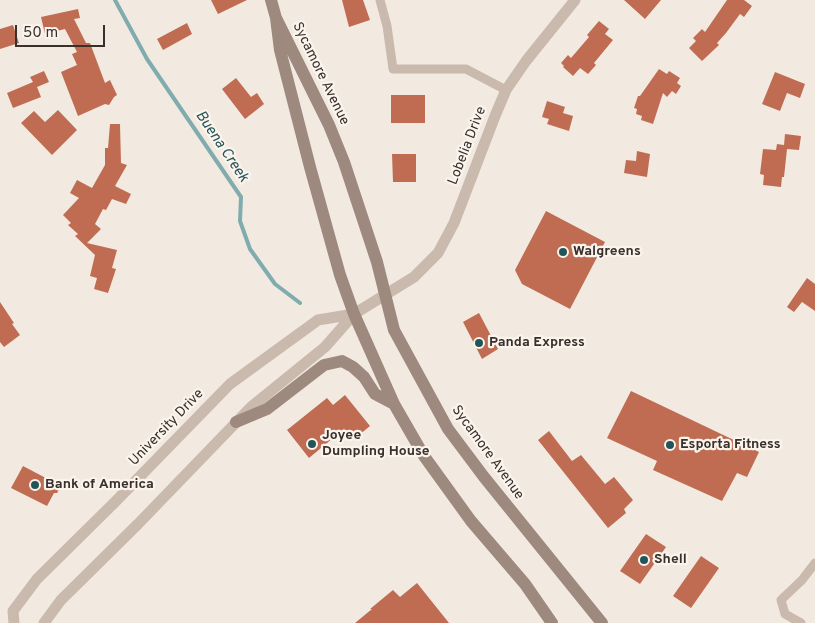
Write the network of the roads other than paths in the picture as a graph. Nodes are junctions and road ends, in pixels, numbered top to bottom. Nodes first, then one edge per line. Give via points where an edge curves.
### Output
1 (271, 0) edge
2 (380, 0) edge
3 (575, 0) edge
4 (276, 18) junction
5 (506, 90) junction
6 (386, 296) junction
7 (354, 314) junction
8 (394, 404) junction
9 (236, 422) junction
10 (815, 563) edge
11 (14, 623) edge
12 (44, 623) edge
13 (552, 623) edge
14 (602, 623) edge
15 (801, 623) edge

1 - 4 main road
2 - 5 street via 393,70 466,69
3 - 5 street, Lobelia Drive
4 - 6 main road, Sycamore Avenue via 329,126
4 - 7 main road, Sycamore Avenue via 280,50 310,167
5 - 6 street, Lobelia Drive via 454,223 438,253 414,278
6 - 7 street, University Drive
6 - 14 main road, Sycamore Avenue via 394,330 448,429
7 - 8 main road, Sycamore Avenue
7 - 9 street, University Drive via 325,347
7 - 11 street, University Drive via 318,320 230,384 37,579 13,611
8 - 9 main road via 376,394 364,377 342,361 324,365 267,410
8 - 13 main road, Sycamore Avenue via 429,464 471,521 525,584
9 - 12 street, University Drive via 61,600
10 - 15 street via 781,600 785,614

